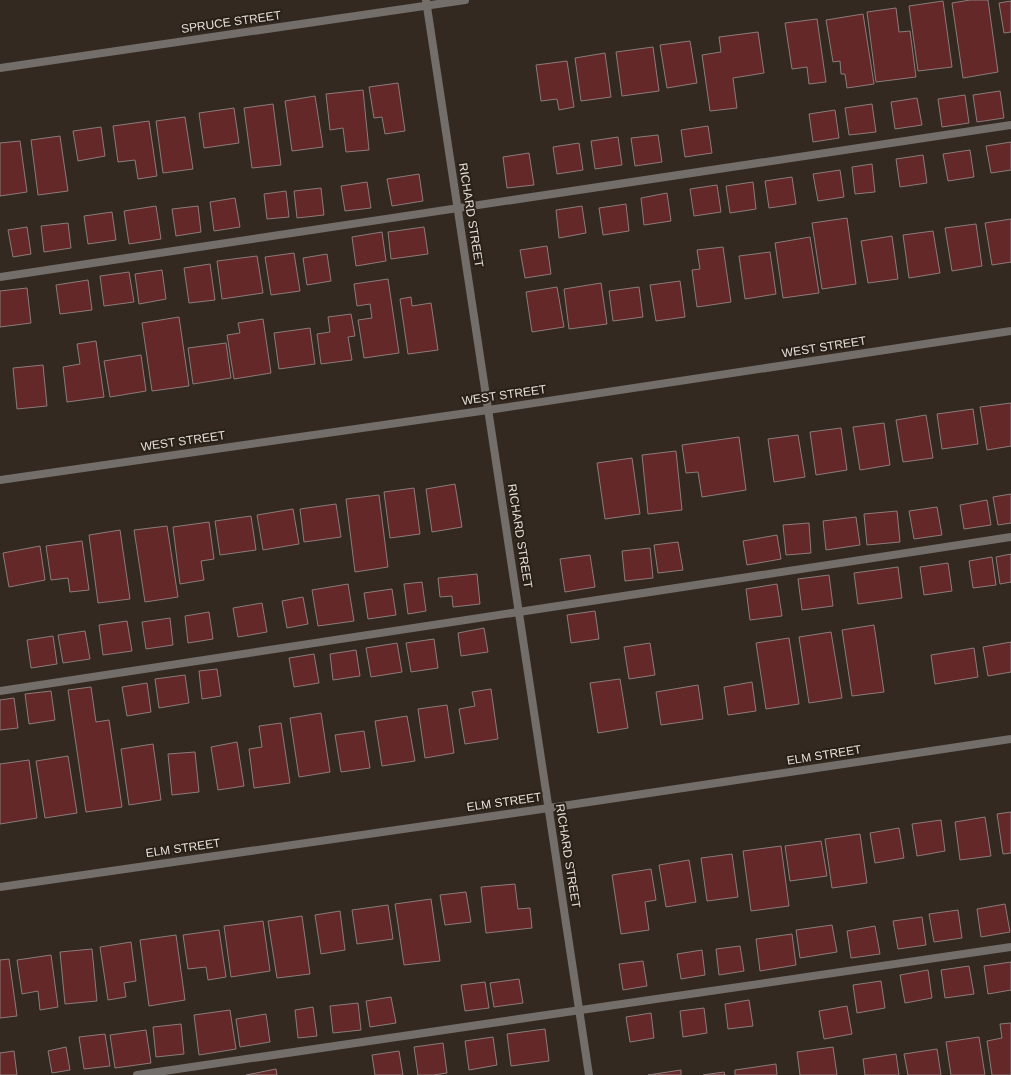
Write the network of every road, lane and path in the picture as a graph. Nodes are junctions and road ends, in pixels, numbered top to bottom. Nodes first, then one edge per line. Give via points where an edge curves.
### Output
1 (465, 0) edge
2 (427, 3) edge
3 (0, 68) edge
4 (1011, 125) edge
5 (458, 208) junction
6 (0, 278) edge
7 (1011, 331) edge
8 (488, 410) junction
9 (0, 480) edge
10 (1011, 537) edge
11 (519, 612) junction
12 (0, 691) edge
13 (1011, 739) edge
14 (549, 808) junction
15 (0, 887) edge
16 (1011, 947) edge
17 (580, 1010) junction
18 (137, 1075) edge
19 (589, 1075) edge

1 - 2 street, SPRUCE STREET
2 - 3 street, SPRUCE STREET
2 - 5 street, RICHARD STREET
4 - 5 street
5 - 6 street
5 - 8 street, RICHARD STREET
7 - 8 street, WEST STREET
8 - 9 street, WEST STREET
8 - 11 street, RICHARD STREET
10 - 11 street
11 - 12 street
11 - 14 street, RICHARD STREET
13 - 14 street, ELM STREET
14 - 15 street, ELM STREET
14 - 17 street, RICHARD STREET
16 - 17 street
17 - 18 street
17 - 19 street, RICHARD STREET

